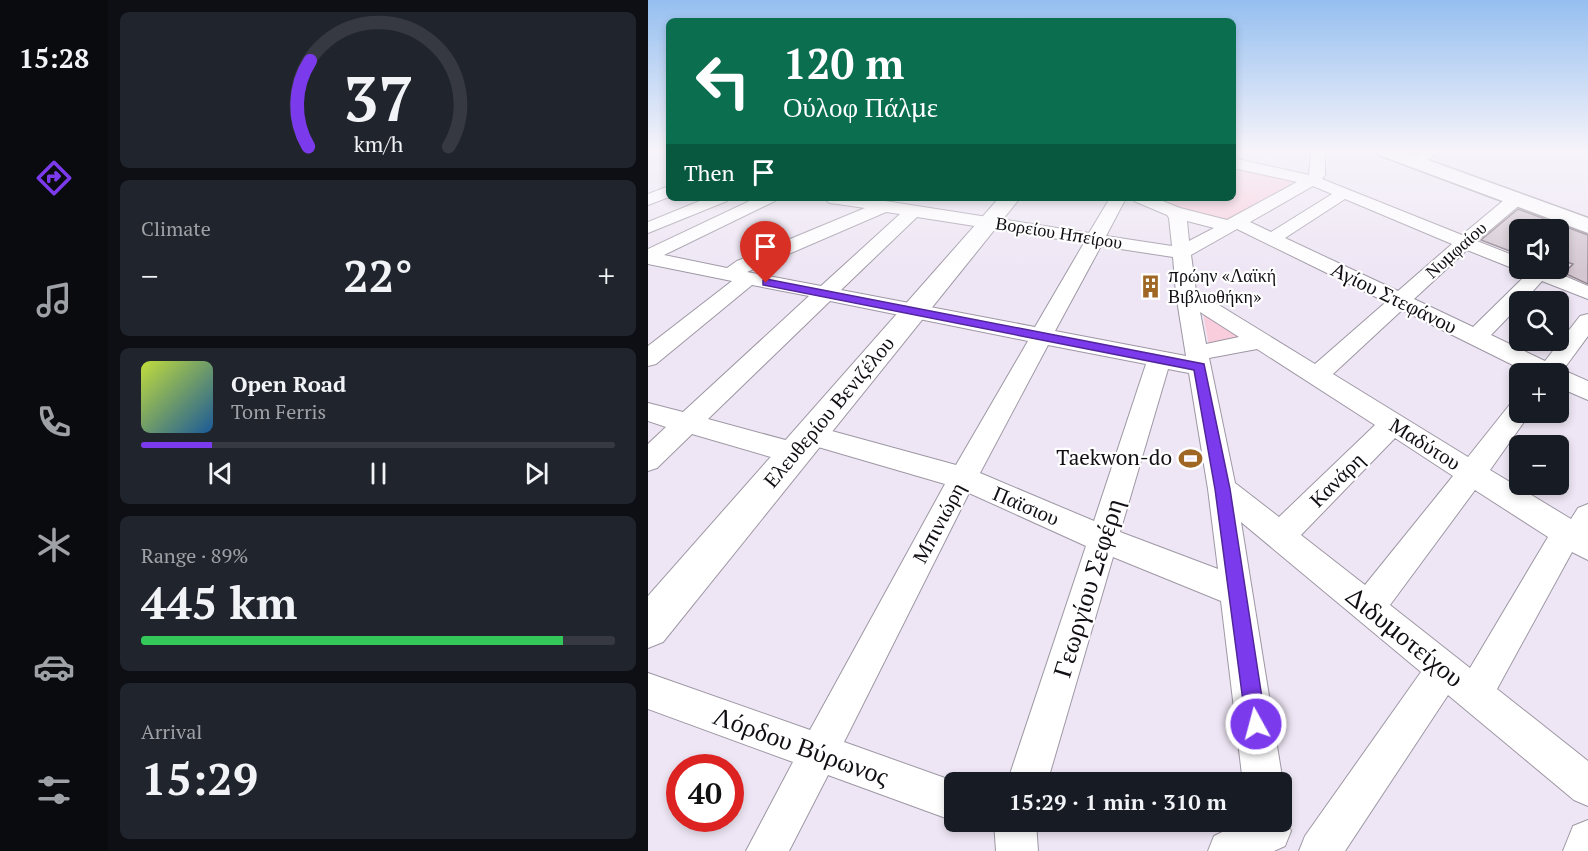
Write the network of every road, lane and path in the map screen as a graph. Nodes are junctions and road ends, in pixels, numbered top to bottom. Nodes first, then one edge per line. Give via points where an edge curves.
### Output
1 (1293, 191) edge
2 (1338, 191) edge
3 (1494, 191) edge
4 (1517, 191) edge
5 (666, 192) edge
6 (1344, 193) junction
7 (1516, 199) junction
8 (648, 200) edge
9 (714, 201) edge
10 (763, 201) edge
11 (851, 201) edge
12 (1007, 201) edge
13 (1116, 201) edge
14 (1147, 201) edge
15 (910, 204) edge
16 (885, 206) junction
17 (1174, 212) junction
18 (1588, 218) edge
19 (989, 222) junction
20 (1232, 224) junction
21 (1588, 226) edge
22 (648, 228) edge
23 (1094, 239) junction
24 (1272, 239) junction
25 (1462, 242) junction
26 (1181, 253) junction
27 (648, 257) edge
28 (1509, 261) edge
29 (672, 263) junction
30 (738, 277) junction
31 (1521, 279) edge
32 (1554, 279) edge
33 (648, 280) edge
34 (1588, 293) edge
35 (824, 294) junction
36 (1186, 294) junction
37 (1401, 301) junction
38 (915, 311) junction
39 (1588, 321) edge
40 (1040, 336) junction
41 (1476, 337) junction
42 (1261, 341) junction
43 (648, 358) edge
44 (1159, 359) junction
45 (1198, 360) junction
46 (1529, 363) edge
47 (1559, 363) edge
48 (1317, 375) junction
49 (1569, 382) edge
50 (1588, 391) edge
51 (648, 412) edge
52 (687, 423) junction
53 (1510, 423) edge
54 (1393, 424) junction
55 (802, 444) junction
56 (648, 460) edge
57 (1472, 473) junction
58 (963, 478) junction
59 (1222, 489) junction
60 (1580, 534) edge
61 (1280, 536) junction
62 (1103, 539) junction
63 (1238, 592) junction
64 (1368, 608) junction
65 (648, 627) edge
66 (1445, 669) junction
67 (648, 692) edge
68 (1474, 694) junction
69 (820, 752) junction
70 (1030, 772) edge
71 (1262, 772) edge
72 (1588, 786) edge
73 (944, 797) edge
74 (1270, 835) edge
75 (1588, 841) edge
76 (767, 851) edge
77 (1229, 851) edge
78 (1320, 851) edge
79 (1584, 851) edge

1 - 20 street
2 - 6 street
3 - 7 highway
4 - 18 highway
5 - 8 street
6 - 24 street
6 - 25 street
7 - 21 highway
7 - 25 street, Νυμφαίου
9 - 22 street
10 - 27 street
11 - 16 street
12 - 19 main road, Ελευθερίου Βενιζέλου
13 - 23 street, Μπινιώρη
14 - 17 street, Αγίου Στεφάνου
15 - 16 street
15 - 19 street, Βορείου Ηπείρου
15 - 35 street
16 - 30 street via 744,265
17 - 20 street, Αγίου Στεφάνου
17 - 26 street
19 - 23 street, Βορείου Ηπείρου
19 - 38 main road, Ελευθερίου Βενιζέλου
20 - 24 street, Αγίου Στεφάνου
20 - 26 street
23 - 26 street, Βορείου Ηπείρου
23 - 40 street, Μπινιώρη
24 - 37 street, Αγίου Στεφάνου
25 - 28 street
25 - 37 street, Νυμφαίου
26 - 36 street
27 - 29 street
29 - 30 street
29 - 33 street
30 - 35 street
30 - 43 street
31 - 41 street
32 - 34 street
35 - 38 street
35 - 52 street
36 - 42 street, Μαδύτου
36 - 45 street
37 - 41 street, Αγίου Στεφάνου
37 - 48 street, Νυμφαίου
38 - 40 street
38 - 55 main road, Ελευθερίου Βενιζέλου
39 - 47 street
40 - 44 street
40 - 58 street, Μπινιώρη
41 - 46 street, Αγίου Στεφάνου
42 - 45 street
42 - 48 street, Μαδύτου
44 - 45 street
44 - 62 street, Γεωργίου Σεφέρη
45 - 59 street
48 - 54 street, Μαδύτου
49 - 50 street, Αγίου Στεφάνου
51 - 52 street, Παϊσιου
52 - 55 street, Παϊσιου
52 - 56 street
53 - 57 street
54 - 57 street, Μαδύτου
54 - 61 street, Κανάρη
55 - 58 street, Παϊσιου
55 - 65 main road, Ελευθερίου Βενιζέλου
57 - 60 street, Μαδύτου
57 - 64 street
58 - 62 street, Παϊσιου
58 - 69 street, Μπινιώρη
59 - 61 street, Διδυμοτείχου
59 - 63 street
60 - 68 street
61 - 64 street, Διδυμοτείχου
62 - 63 street, Παϊσιου
62 - 70 street, Γεωργίου Σεφέρη
63 - 71 street
64 - 66 street, Διδυμοτείχου
66 - 68 street, Διδυμοτείχου
66 - 78 street
67 - 69 street, Λόρδου Βύρωνος
68 - 72 street, Διδυμοτείχου
69 - 73 street, Λόρδου Βύρωνος
69 - 76 street, Μπινιώρη
74 - 77 street
75 - 79 street

